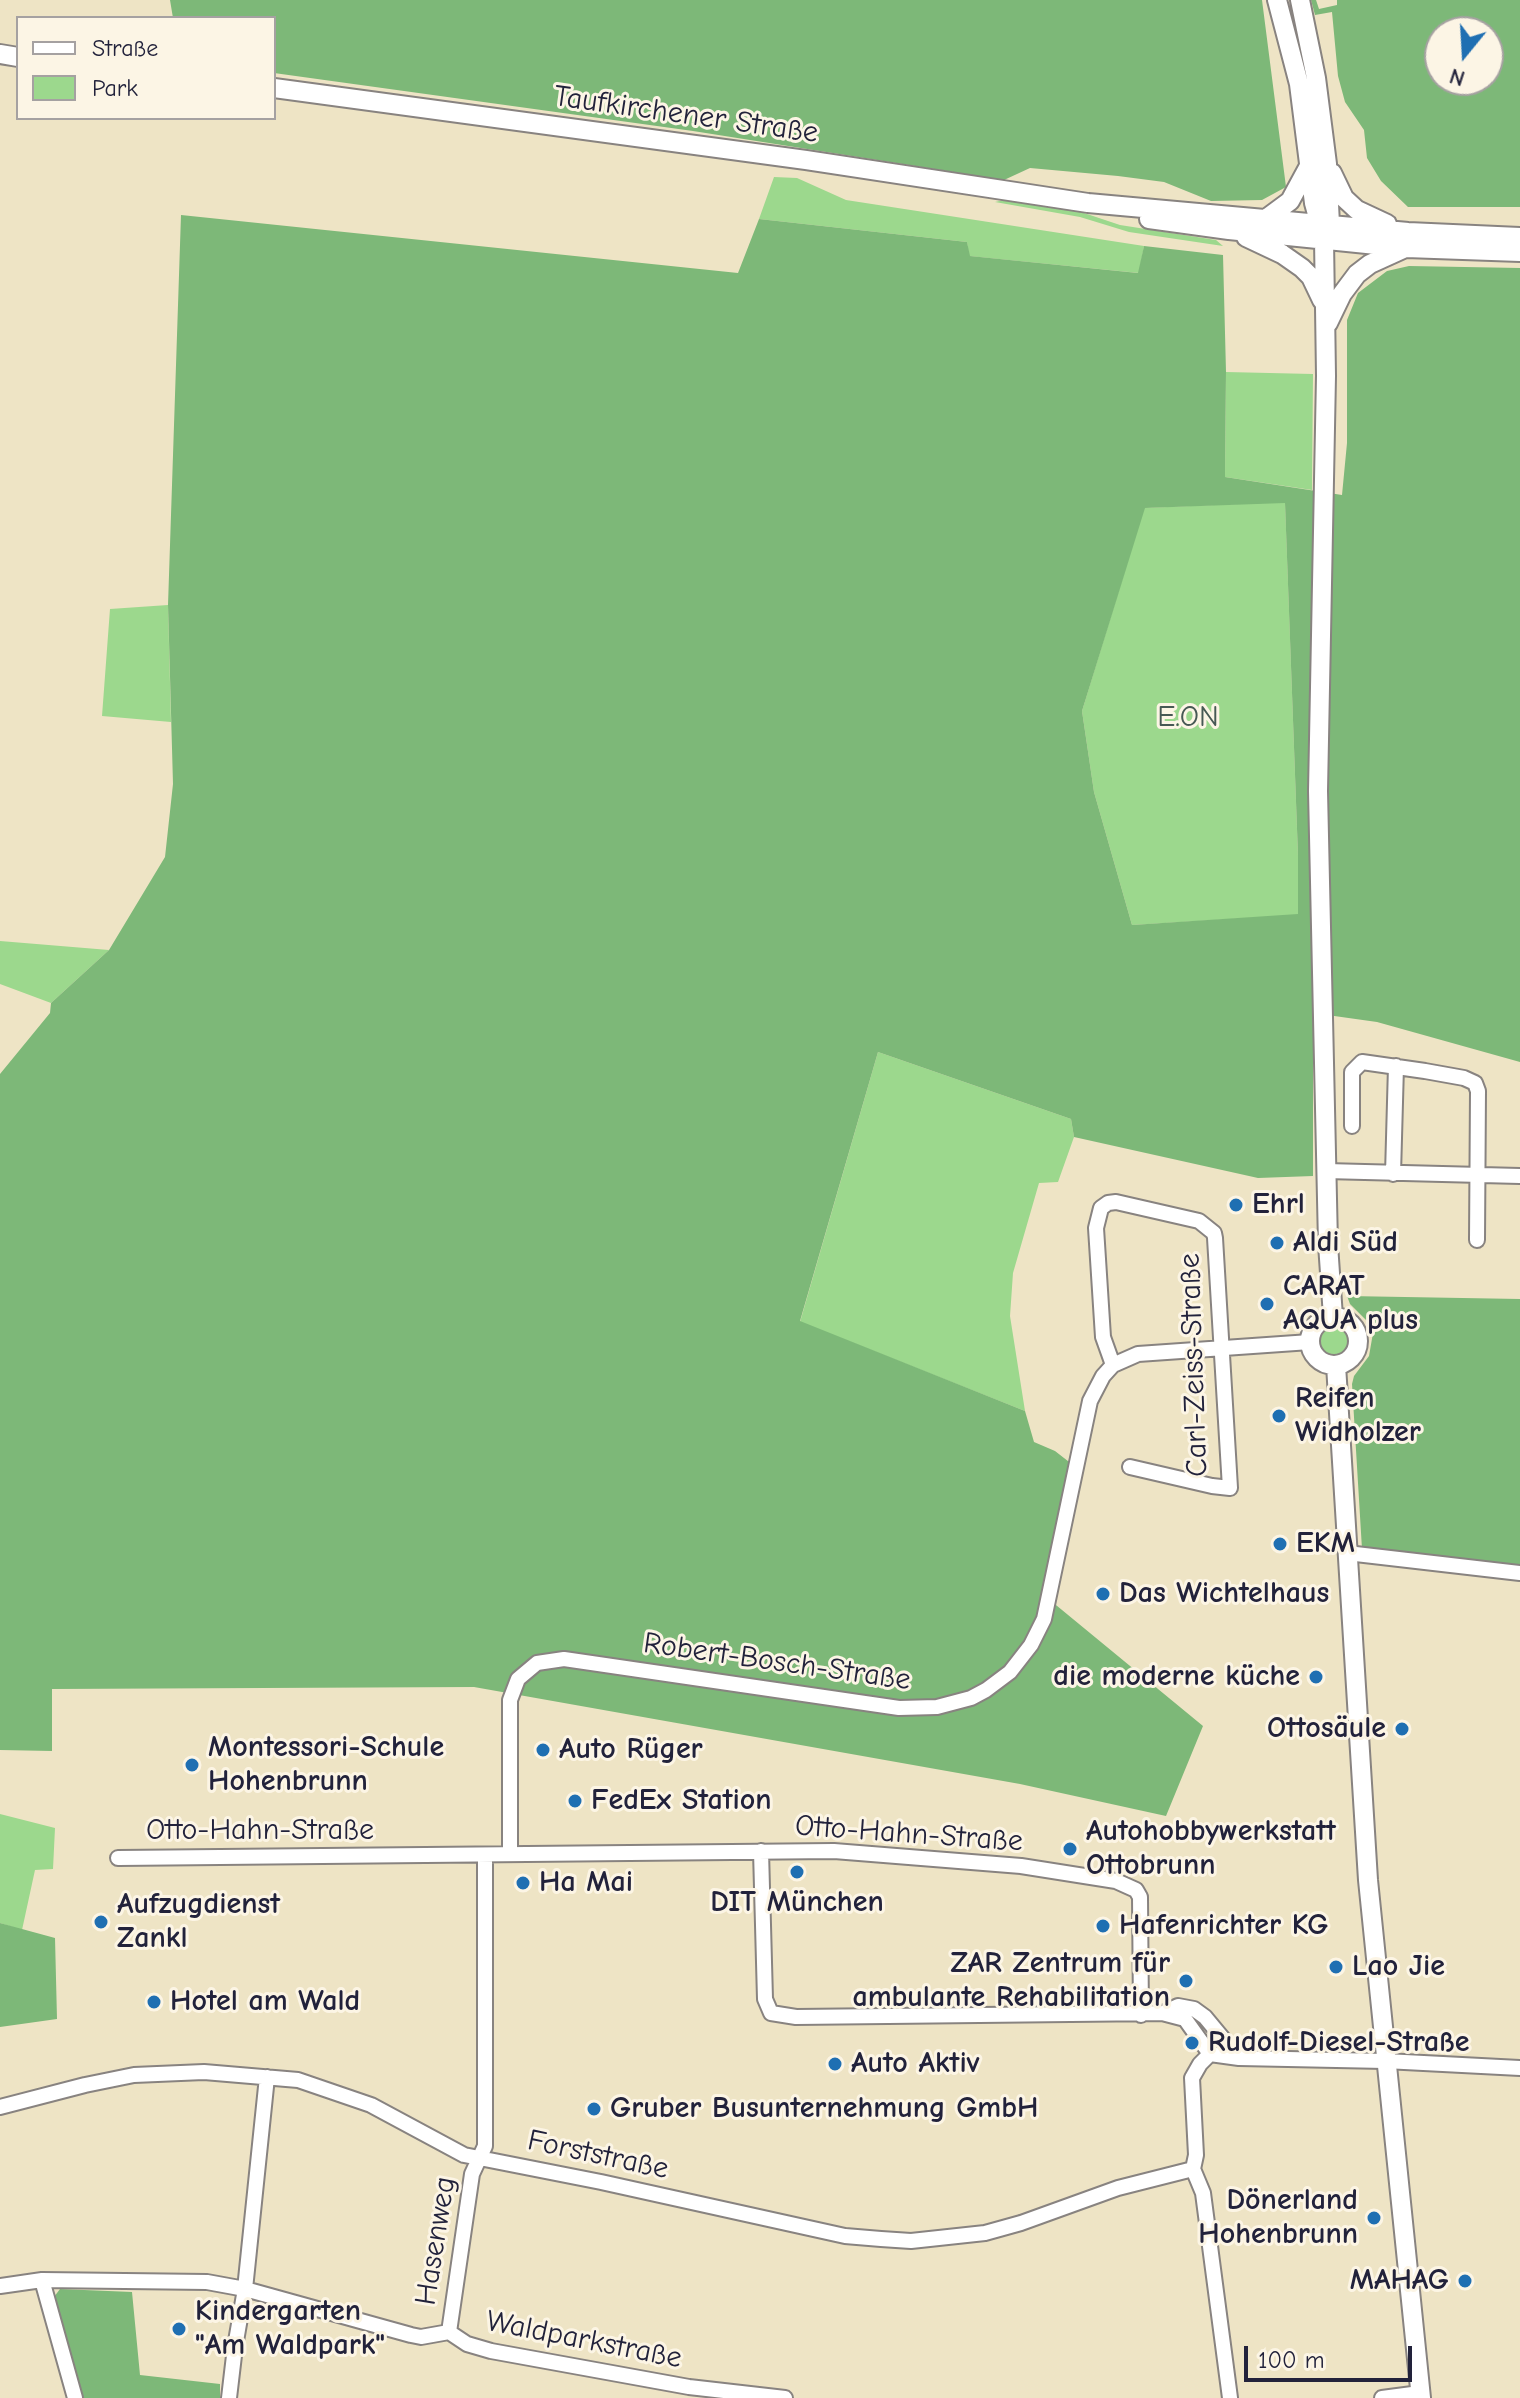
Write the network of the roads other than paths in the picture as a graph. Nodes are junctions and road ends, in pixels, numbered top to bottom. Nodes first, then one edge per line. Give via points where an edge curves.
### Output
1 (1277, 0) edge
2 (1300, 0) edge
3 (276, 88) edge
4 (1319, 164) junction
5 (1088, 203) junction
6 (1267, 218) junction
7 (1324, 229) junction
8 (1229, 230) junction
9 (1520, 237) edge
10 (1407, 240) junction
11 (1520, 252) edge
12 (1325, 308) junction
13 (1325, 328) junction
14 (1396, 1066) junction
15 (1352, 1126) dead end
16 (1326, 1171) junction
17 (1393, 1174) junction
18 (1477, 1176) junction
19 (1520, 1176) edge
20 (1477, 1240) dead end
21 (1333, 1317) junction
22 (1310, 1342) junction
23 (1222, 1347) junction
24 (1113, 1365) junction
25 (1336, 1365) junction
26 (1130, 1467) dead end
27 (1347, 1553) junction
28 (1520, 1573) edge
29 (761, 1851) junction
30 (510, 1853) junction
31 (485, 1856) junction
32 (118, 1858) dead end
33 (1162, 2013) junction
34 (1141, 2015) junction
35 (1210, 2054) junction
36 (1239, 2058) junction
37 (1385, 2061) junction
38 (1520, 2068) edge
39 (267, 2077) junction
40 (0, 2107) edge
41 (477, 2159) junction
42 (1193, 2169) junction
43 (42, 2280) junction
44 (0, 2286) edge
45 (245, 2289) junction
46 (449, 2332) junction
47 (690, 2392) edge
48 (1420, 2396) edge
49 (75, 2398) edge
50 (229, 2398) edge
51 (785, 2398) edge
52 (1230, 2398) edge
53 (1382, 2398) edge

1 - 4 main road
2 - 4 main road via 1316,78
3 - 5 main road, Taufkirchener Straße
4 - 6 main road via 1290,201
4 - 7 main road
4 - 10 main road via 1357,210
5 - 6 main road, Taufkirchener Straße
5 - 8 main road, Taufkirchener Straße via 1129,216
6 - 7 main road, Taufkirchener Straße
7 - 8 main road, Taufkirchener Straße
7 - 10 main road
7 - 12 main road
8 - 12 main road via 1302,268
9 - 10 main road
10 - 11 main road
10 - 13 main road via 1357,274
12 - 13 main road
13 - 16 main road via 1318,791
14 - 15 street via 1362,1062 1355,1067
14 - 17 street
14 - 18 street via 1475,1083
16 - 17 street
16 - 21 main road
17 - 18 street
18 - 19 street
18 - 20 street
21 - 22 main road via 1314,1328
21 - 25 main road via 1350,1323 1358,1340 1352,1357
22 - 23 street
22 - 25 main road via 1318,1359
23 - 24 street via 1138,1354
23 - 24 street, Carl-Zeiss-Straße via 1214,1233 1186,1216 1108,1203 1101,1208 1096,1228 1103,1337
23 - 26 street, Carl-Zeiss-Straße via 1230,1488
24 - 30 street, Robert-Bosch-Straße via 1090,1401 1044,1619 1031,1645 998,1682 954,1704 899,1708 564,1659 537,1663 518,1679 510,1700
25 - 27 main road
27 - 28 street
27 - 37 main road
29 - 30 street, Otto-Hahn-Straße
29 - 34 street, Otto-Hahn-Straße via 952,1859 1129,1885 1140,1897
29 - 34 street via 765,1999 771,2013
30 - 31 street, Otto-Hahn-Straße
31 - 32 street, Otto-Hahn-Straße
31 - 41 street via 485,2146
33 - 34 street
33 - 35 street via 1185,2019
33 - 36 street via 1178,2006 1194,2009
35 - 36 street
35 - 42 street via 1192,2078
36 - 37 street
37 - 38 street
37 - 48 main road
39 - 40 street, Forststraße via 204,2072 134,2075
39 - 41 street, Forststraße via 298,2080 349,2096
39 - 45 street
41 - 42 street, Forststraße via 845,2236 911,2241 985,2233
41 - 46 street, Hasenweg
42 - 52 street via 1203,2193
43 - 44 street, Waldparkstraße
43 - 45 street, Waldparkstraße via 207,2282
43 - 49 street
45 - 46 street, Waldparkstraße via 411,2335
45 - 50 street
46 - 47 street, Waldparkstraße via 484,2350
47 - 51 street, Waldparkstraße
48 - 53 street

